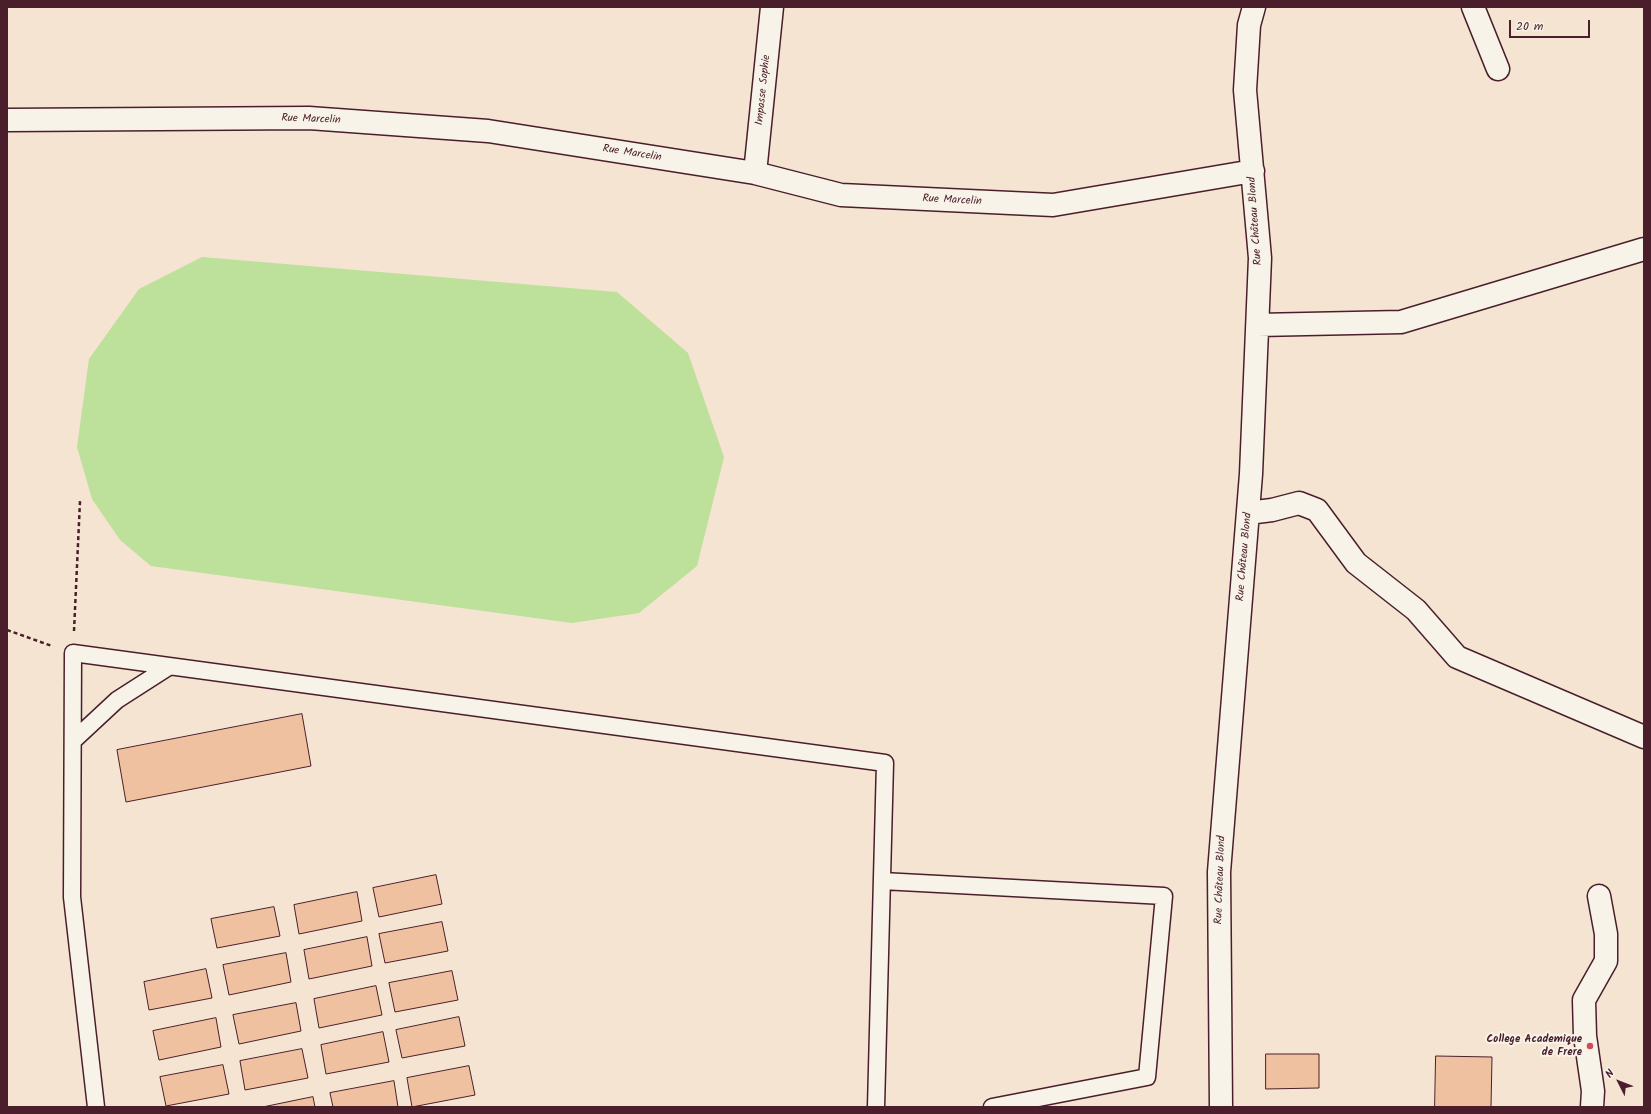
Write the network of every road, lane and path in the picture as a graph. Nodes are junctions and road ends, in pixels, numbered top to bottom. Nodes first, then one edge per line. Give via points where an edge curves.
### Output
1 (772, 7) edge
2 (1254, 7) edge
3 (1472, 7) edge
4 (1498, 69) dead end
5 (7, 120) edge
6 (1252, 171) junction
7 (755, 174) junction
8 (1644, 249) edge
9 (1258, 325) junction
10 (80, 501) dead end
11 (1248, 512) junction
12 (7, 630) edge
13 (73, 653) junction
14 (170, 666) junction
15 (1644, 737) edge
16 (74, 740) junction
17 (882, 881) junction
18 (1599, 896) dead end
19 (96, 1107) edge
20 (876, 1107) edge
21 (992, 1107) edge
22 (1221, 1107) edge
23 (1592, 1107) edge

1 - 7 street, Impasse Sophie
2 - 6 street, Rue Château Blond via 1249,25 1245,90
3 - 4 street
5 - 7 street, Rue Marcelin via 309,118 488,130
6 - 7 street, Rue Marcelin via 1053,205 841,195
6 - 9 street, Rue Château Blond via 1260,258
8 - 9 street via 1401,322
9 - 11 street, Rue Château Blond
10 - 13 path
11 - 15 street via 1272,510 1299,503 1317,510 1356,564 1416,610 1457,657
11 - 22 street, Rue Château Blond via 1219,872
12 - 13 path
13 - 14 lane
13 - 16 lane
14 - 16 lane via 117,700
14 - 17 lane via 885,763
16 - 19 lane via 72,897
17 - 20 lane
17 - 21 lane via 1164,896 1147,1077
18 - 23 street via 1606,934 1606,961 1584,1000 1585,1036 1593,1091

